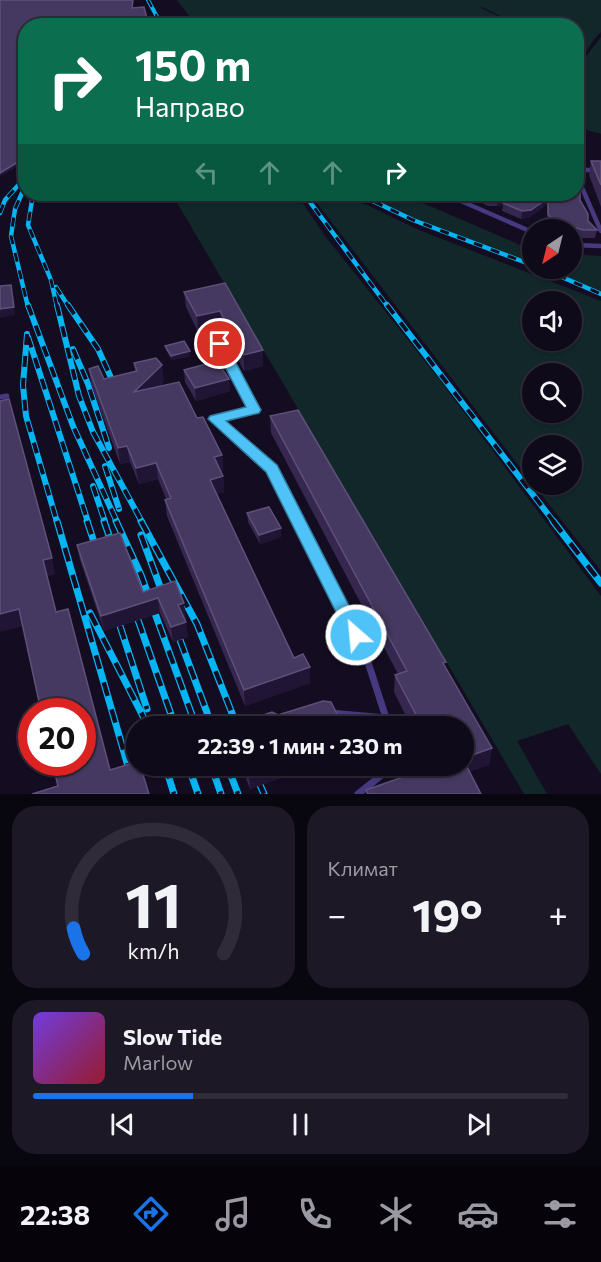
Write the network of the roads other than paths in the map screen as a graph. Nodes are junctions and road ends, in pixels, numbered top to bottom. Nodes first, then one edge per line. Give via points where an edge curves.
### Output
1 (601, 170) edge
2 (584, 171) edge
3 (584, 191) edge
4 (461, 201) edge
5 (522, 228) edge
6 (601, 231) edge
7 (582, 245) edge
8 (601, 246) edge
9 (220, 344) dead end
10 (7, 396) dead end
11 (0, 398) edge
12 (320, 712) edge
13 (364, 716) edge
14 (385, 716) edge
15 (380, 776) edge
16 (358, 794) edge

1 - 2 lane
3 - 6 lane
4 - 5 lane
7 - 8 lane
9 - 14 lane via 254,410 215,419 272,469 366,656
10 - 11 lane
12 - 13 lane
15 - 16 lane

